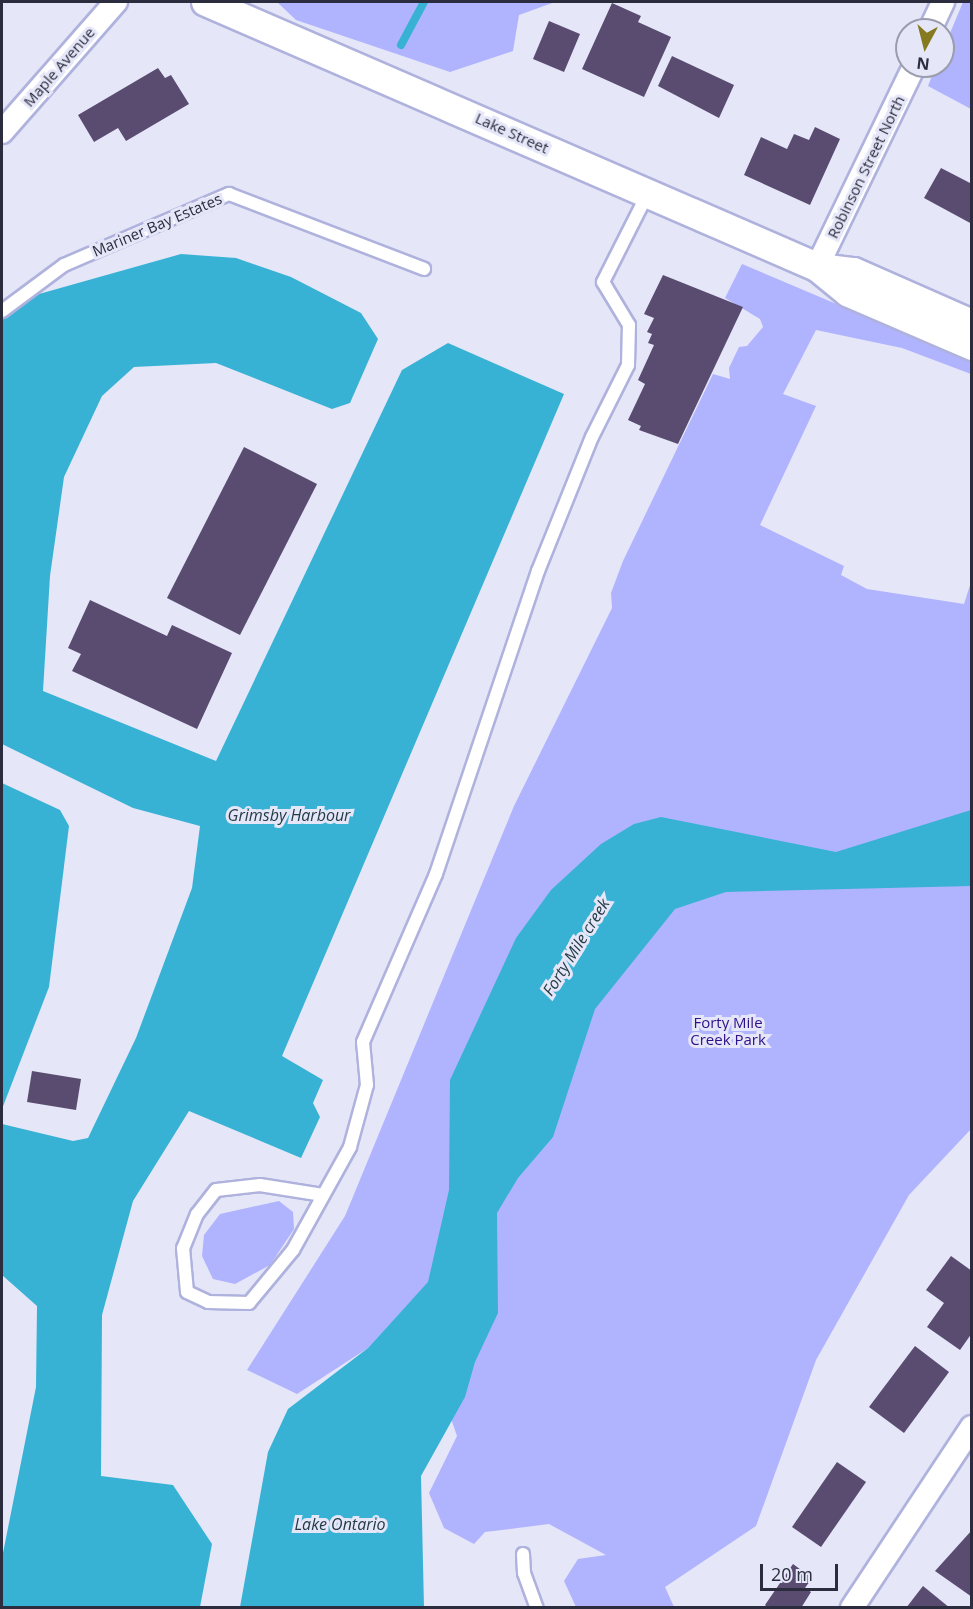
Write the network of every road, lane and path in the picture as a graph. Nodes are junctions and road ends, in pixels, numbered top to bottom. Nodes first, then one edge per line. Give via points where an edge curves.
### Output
1 (116, 2) edge
2 (206, 2) edge
3 (943, 2) edge
4 (936, 18) edge
5 (908, 78) edge
6 (2, 132) edge
7 (648, 193) junction
8 (817, 267) junction
9 (424, 269) dead end
10 (2, 311) edge
11 (972, 324) edge
12 (972, 346) edge
13 (323, 1195) junction
14 (972, 1427) edge
15 (523, 1554) dead end
16 (537, 1608) edge
17 (852, 1608) edge

1 - 6 street, Maple Avenue
2 - 7 street, Lake Street
3 - 4 street
5 - 8 street, Robinson Street North
7 - 8 street, Lake Street
7 - 13 lane via 603,282 629,325 628,365 592,437 538,571 436,874 363,1042 367,1085 350,1147
8 - 11 street, Lake Street via 854,272
8 - 12 street, Lake Street via 849,293
9 - 10 lane, Mariner Bay Estates via 229,194 64,265
13 - 13 lane via 292,1250 249,1303 208,1302 188,1293 183,1248 197,1214 216,1190 260,1185
14 - 17 street
15 - 16 lane via 524,1574

